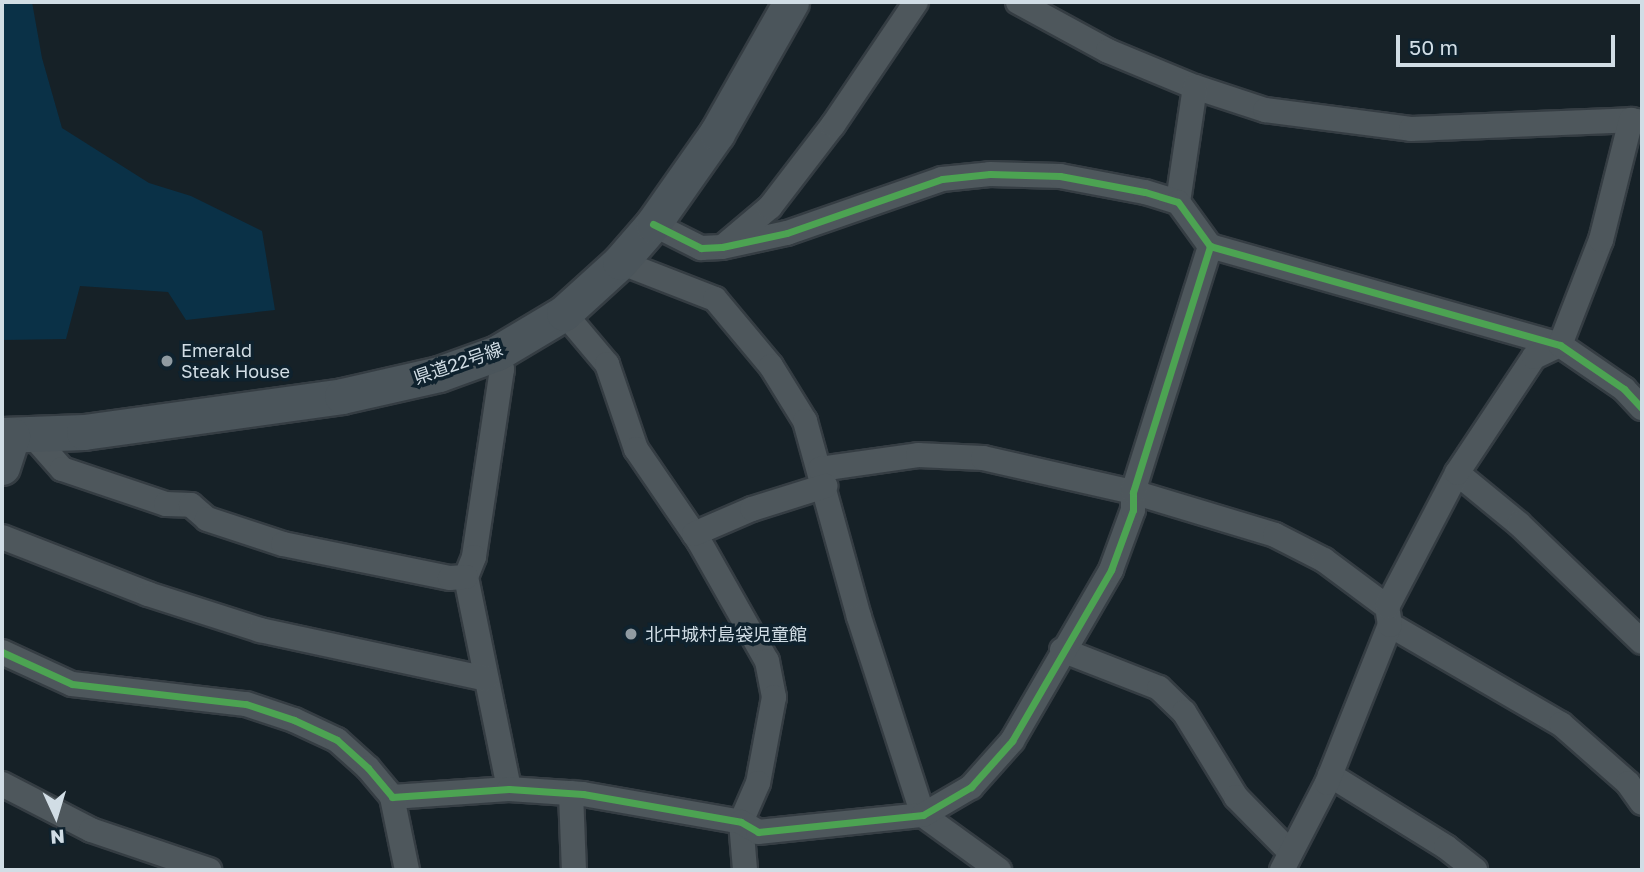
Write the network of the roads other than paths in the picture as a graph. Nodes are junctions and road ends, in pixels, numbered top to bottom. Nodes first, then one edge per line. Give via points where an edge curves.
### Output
1 (791, 2) edge
2 (916, 2) edge
3 (1018, 2) edge
4 (1195, 87) junction
5 (1637, 121) edge
6 (1178, 202) junction
7 (653, 224) junction
8 (1210, 246) junction
9 (722, 247) junction
10 (620, 262) junction
11 (564, 313) junction
12 (1560, 345) junction
13 (497, 353) junction
14 (1642, 408) edge
15 (12, 443) edge
16 (1457, 473) junction
17 (822, 477) junction
18 (1133, 492) junction
19 (694, 534) junction
20 (2, 537) edge
21 (466, 577) junction
22 (1389, 616) junction
23 (1642, 642) edge
24 (1062, 650) junction
25 (2, 652) edge
26 (486, 679) junction
27 (1330, 775) junction
28 (2, 784) edge
29 (509, 789) junction
30 (571, 793) junction
31 (392, 797) junction
32 (1642, 803) edge
33 (923, 815) junction
34 (741, 822) junction
35 (1284, 866) edge
36 (209, 870) edge
37 (407, 870) edge
38 (574, 870) edge
39 (745, 870) edge
40 (999, 870) edge
41 (1475, 870) edge

1 - 7 main road, 県道22号線 via 718,133
2 - 9 street via 778,197
3 - 4 street via 1088,41
4 - 5 street via 1265,110 1410,129
4 - 6 street
5 - 12 street via 1601,240
6 - 8 street
6 - 9 street via 1060,176 990,174 942,179 787,233
7 - 9 street via 701,248
7 - 10 main road, 県道22号線
8 - 12 street
8 - 18 street
10 - 11 main road, 県道22号線
10 - 17 street via 715,299 778,377 805,421
11 - 13 main road, 県道22号線
11 - 19 street via 607,363 636,449
12 - 14 street via 1624,389
12 - 16 street via 1534,357
13 - 15 main road, 県道22号線 via 439,374 341,396
13 - 21 street via 502,369 474,557
15 - 21 street via 62,469 166,504 191,505 207,519 284,544 450,578
16 - 22 street
16 - 23 street via 1519,524
17 - 18 street via 918,455 983,458
17 - 19 street
17 - 33 street via 859,617
18 - 22 street via 1275,535 1324,560
18 - 24 street via 1133,510 1111,570
19 - 34 street via 767,661 774,697 758,783
20 - 26 street via 148,594 260,630
21 - 26 street
22 - 27 street
22 - 32 street via 1560,724 1628,783
24 - 33 street via 1012,741 971,787
24 - 35 street via 1159,688 1184,712
25 - 31 street via 72,684 246,704 294,720 337,740
26 - 29 street
27 - 35 street
27 - 41 street
28 - 36 street via 91,830
29 - 30 street
29 - 31 street
30 - 34 street
30 - 38 street
31 - 37 street
33 - 34 street via 758,832
33 - 40 street
34 - 39 street

